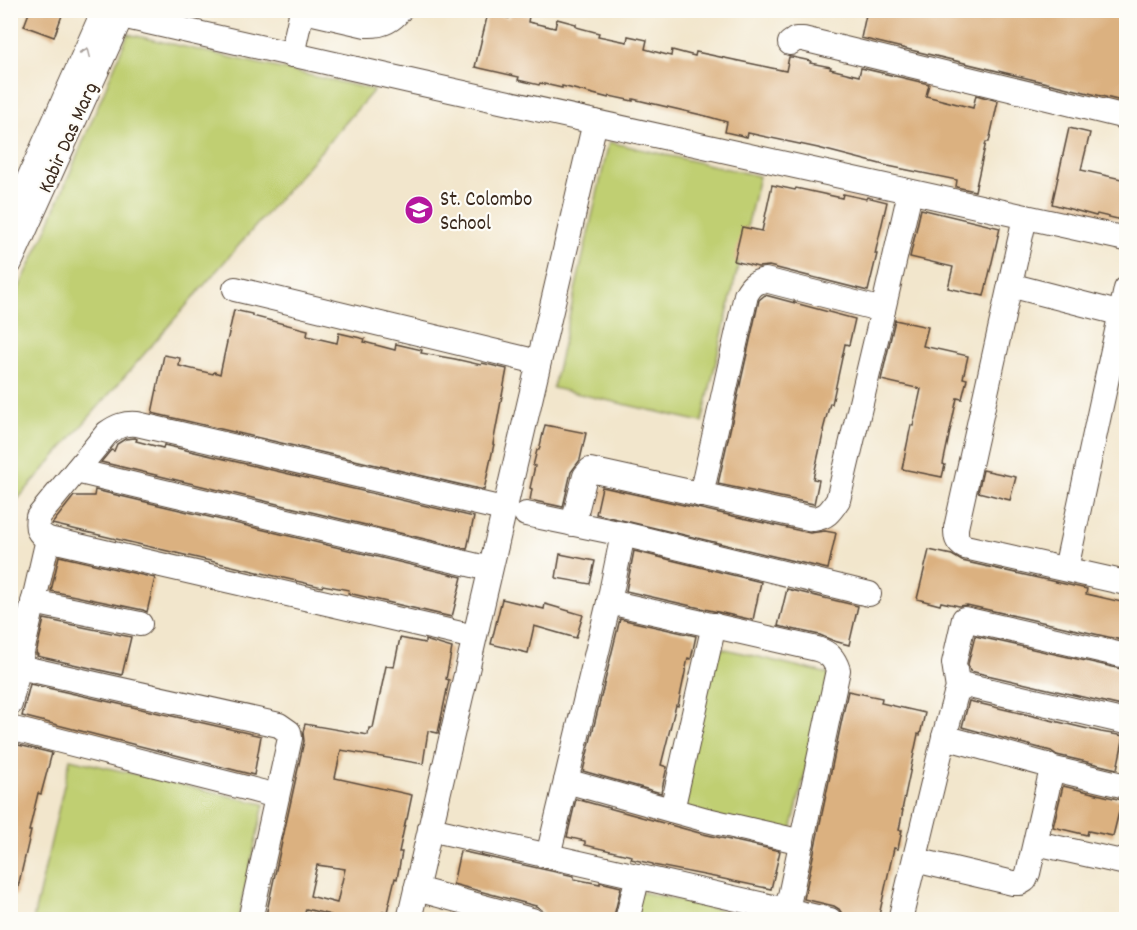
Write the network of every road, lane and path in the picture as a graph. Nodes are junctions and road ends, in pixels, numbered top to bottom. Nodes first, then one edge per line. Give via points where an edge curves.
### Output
1 (400, 10) edge
2 (302, 11) edge
3 (113, 12) edge
4 (790, 43) dead end
5 (292, 55) junction
6 (1126, 117) edge
7 (595, 122) junction
8 (910, 192) junction
9 (1025, 217) junction
10 (10, 220) edge
11 (1126, 239) edge
12 (10, 263) edge
13 (1010, 285) junction
14 (234, 289) dead end
15 (1126, 289) edge
16 (883, 310) junction
17 (1124, 315) edge
18 (538, 362) junction
19 (76, 471) junction
20 (701, 495) junction
21 (515, 511) junction
22 (573, 524) junction
23 (624, 534) junction
24 (48, 539) junction
25 (490, 569) junction
26 (1066, 569) junction
27 (1126, 583) edge
28 (868, 594) dead end
29 (33, 602) junction
30 (609, 602) junction
31 (140, 624) dead end
32 (714, 625) junction
33 (474, 637) junction
34 (1126, 656) edge
35 (19, 667) junction
36 (958, 689) junction
37 (10, 704) edge
38 (1126, 722) edge
39 (10, 728) edge
40 (944, 737) junction
41 (1050, 768) junction
42 (566, 781) junction
43 (1126, 786) edge
44 (277, 796) junction
45 (672, 810) junction
46 (430, 829) junction
47 (802, 842) junction
48 (1036, 843) junction
49 (548, 856) junction
50 (915, 860) junction
51 (1126, 863) edge
52 (638, 876) junction
53 (416, 890) junction
54 (788, 910) junction
55 (250, 920) edge
56 (409, 920) edge
57 (532, 920) edge
58 (627, 920) edge
59 (830, 920) edge
60 (900, 920) edge

1 - 2 street via 388,22 376,26
2 - 5 street
3 - 5 street
10 -> 3 street, Kabir Das Marg
3 - 12 street, Kabir Das Marg
4 - 6 street via 803,39
5 - 7 street
7 - 8 street
7 - 18 street
8 - 9 street
8 - 16 street
9 - 11 street
9 - 13 street
13 - 17 street
13 - 26 street via 956,537 965,547
14 - 18 street
15 - 17 street
16 - 20 street via 838,500 830,511 823,518 813,519
16 - 20 street via 765,280 750,288
17 - 26 street
18 - 21 street
19 - 21 street via 107,433 127,423
19 - 24 street via 38,517 39,534
19 - 25 street
20 - 22 street via 590,470
21 - 22 street
21 - 25 street
22 - 23 street
23 - 28 street
23 - 30 street
24 - 29 street
24 - 33 street
25 - 33 street
26 - 27 street
29 - 31 street
29 - 35 street
30 - 32 street
30 - 42 street
32 - 45 street
32 - 47 street via 817,649 834,660 838,670
33 - 46 street
34 - 36 street via 964,619 954,663
35 - 37 street
35 - 44 street via 279,725 289,732 290,738
36 - 38 street via 965,685
36 - 40 street
39 - 44 street
40 - 41 street
40 - 50 street
41 - 43 street
41 - 48 street
42 - 45 street
42 - 49 street
44 - 55 street
45 - 47 street
46 - 49 street
46 - 53 street
47 - 54 street
48 - 50 street via 1028,873 1020,883
48 - 51 street
49 - 52 street
50 - 60 street
52 - 54 street
52 - 58 street
53 - 56 street
53 - 57 street
54 - 59 street

